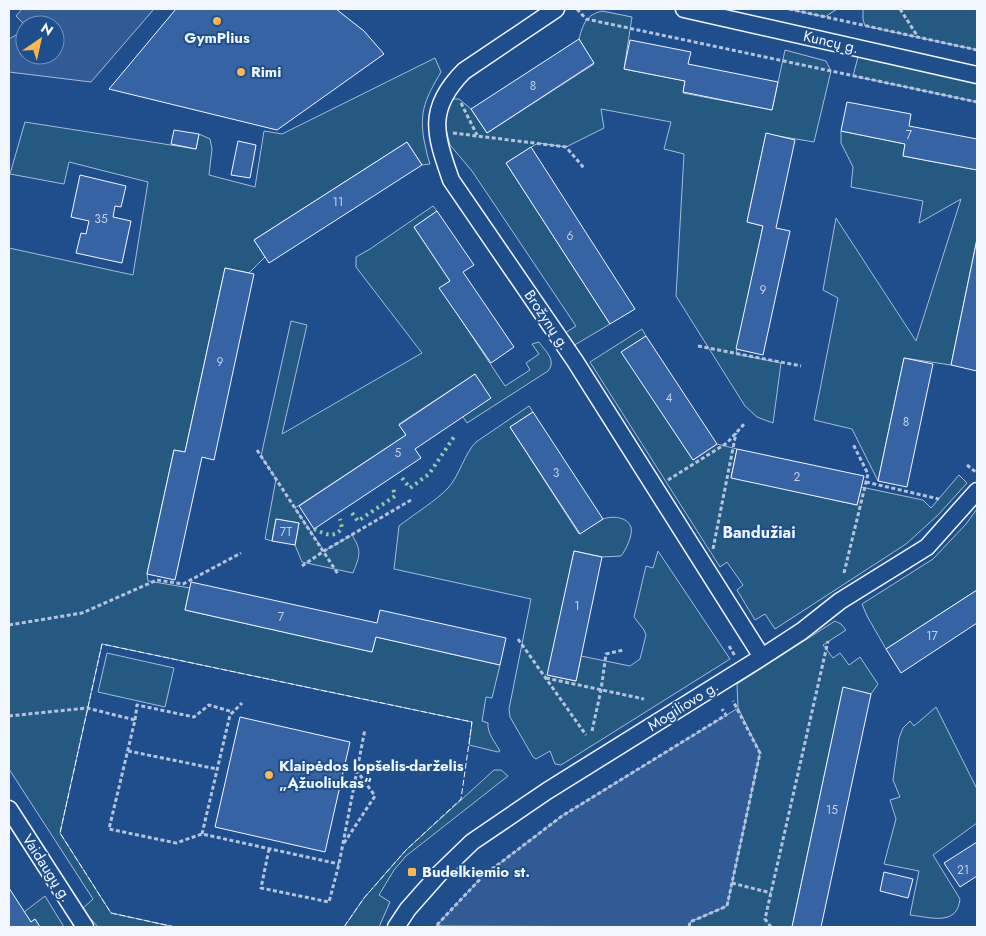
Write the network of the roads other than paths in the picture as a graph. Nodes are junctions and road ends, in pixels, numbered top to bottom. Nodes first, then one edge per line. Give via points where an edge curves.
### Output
1 (556, 9) edge
2 (684, 9) edge
3 (977, 75) edge
4 (977, 491) edge
5 (762, 657) junction
6 (9, 809) edge
7 (85, 927) edge
8 (396, 927) edge

1 - 5 street, Brožynų g. via 464,71 452,83 440,104 436,123 440,149 451,180 575,361
2 - 3 street, Kuncų g.
4 - 5 street, Mogiliovo g. via 927,547 840,601
5 - 8 street, Mogiliovo g. via 547,791 472,842 433,881
6 - 7 street, Vaidaugų g.

